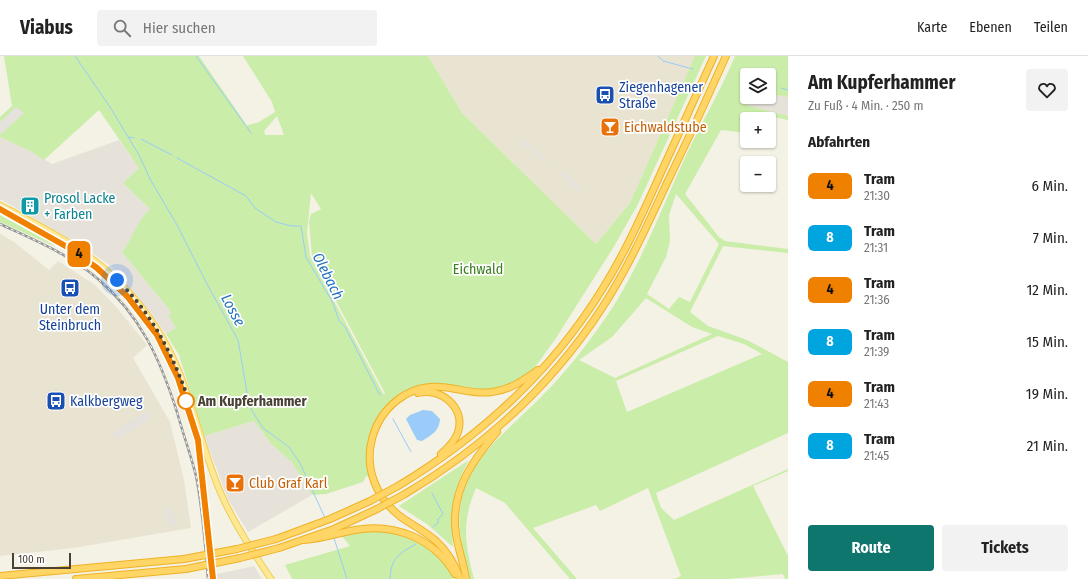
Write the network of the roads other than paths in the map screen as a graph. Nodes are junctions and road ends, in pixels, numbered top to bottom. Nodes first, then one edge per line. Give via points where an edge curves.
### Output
1 (714, 56) edge
2 (726, 56) edge
3 (0, 205) edge
4 (549, 362) junction
5 (515, 412) junction
6 (420, 473) junction
7 (316, 538) junction
8 (0, 576) edge
9 (76, 579) edge
10 (271, 579) edge
11 (459, 579) edge
12 (465, 579) edge

1 - 4 highway via 616,266 582,319
2 - 5 highway via 639,243 611,293 569,354
3 - 10 main road via 84,252 123,286 149,317 180,375 221,495
4 - 6 highway via 497,415
4 - 11 highway via 517,384 501,391 478,393 435,386 413,391 392,404 375,429 370,459 372,478 380,495 396,513 442,547 451,559
5 - 7 highway, bridge via 465,454 405,494
5 - 12 highway via 472,462 459,492 454,517
6 - 8 highway, bridge via 343,514 276,539 237,549 184,559
6 - 12 highway via 450,446 459,428 459,417 452,404 440,394 430,392 420,392 404,399 394,406 383,420 373,447 374,471 389,503 445,545
7 - 9 highway, bridge via 240,558 186,568
7 - 11 highway via 352,530 386,528 415,537 440,554

